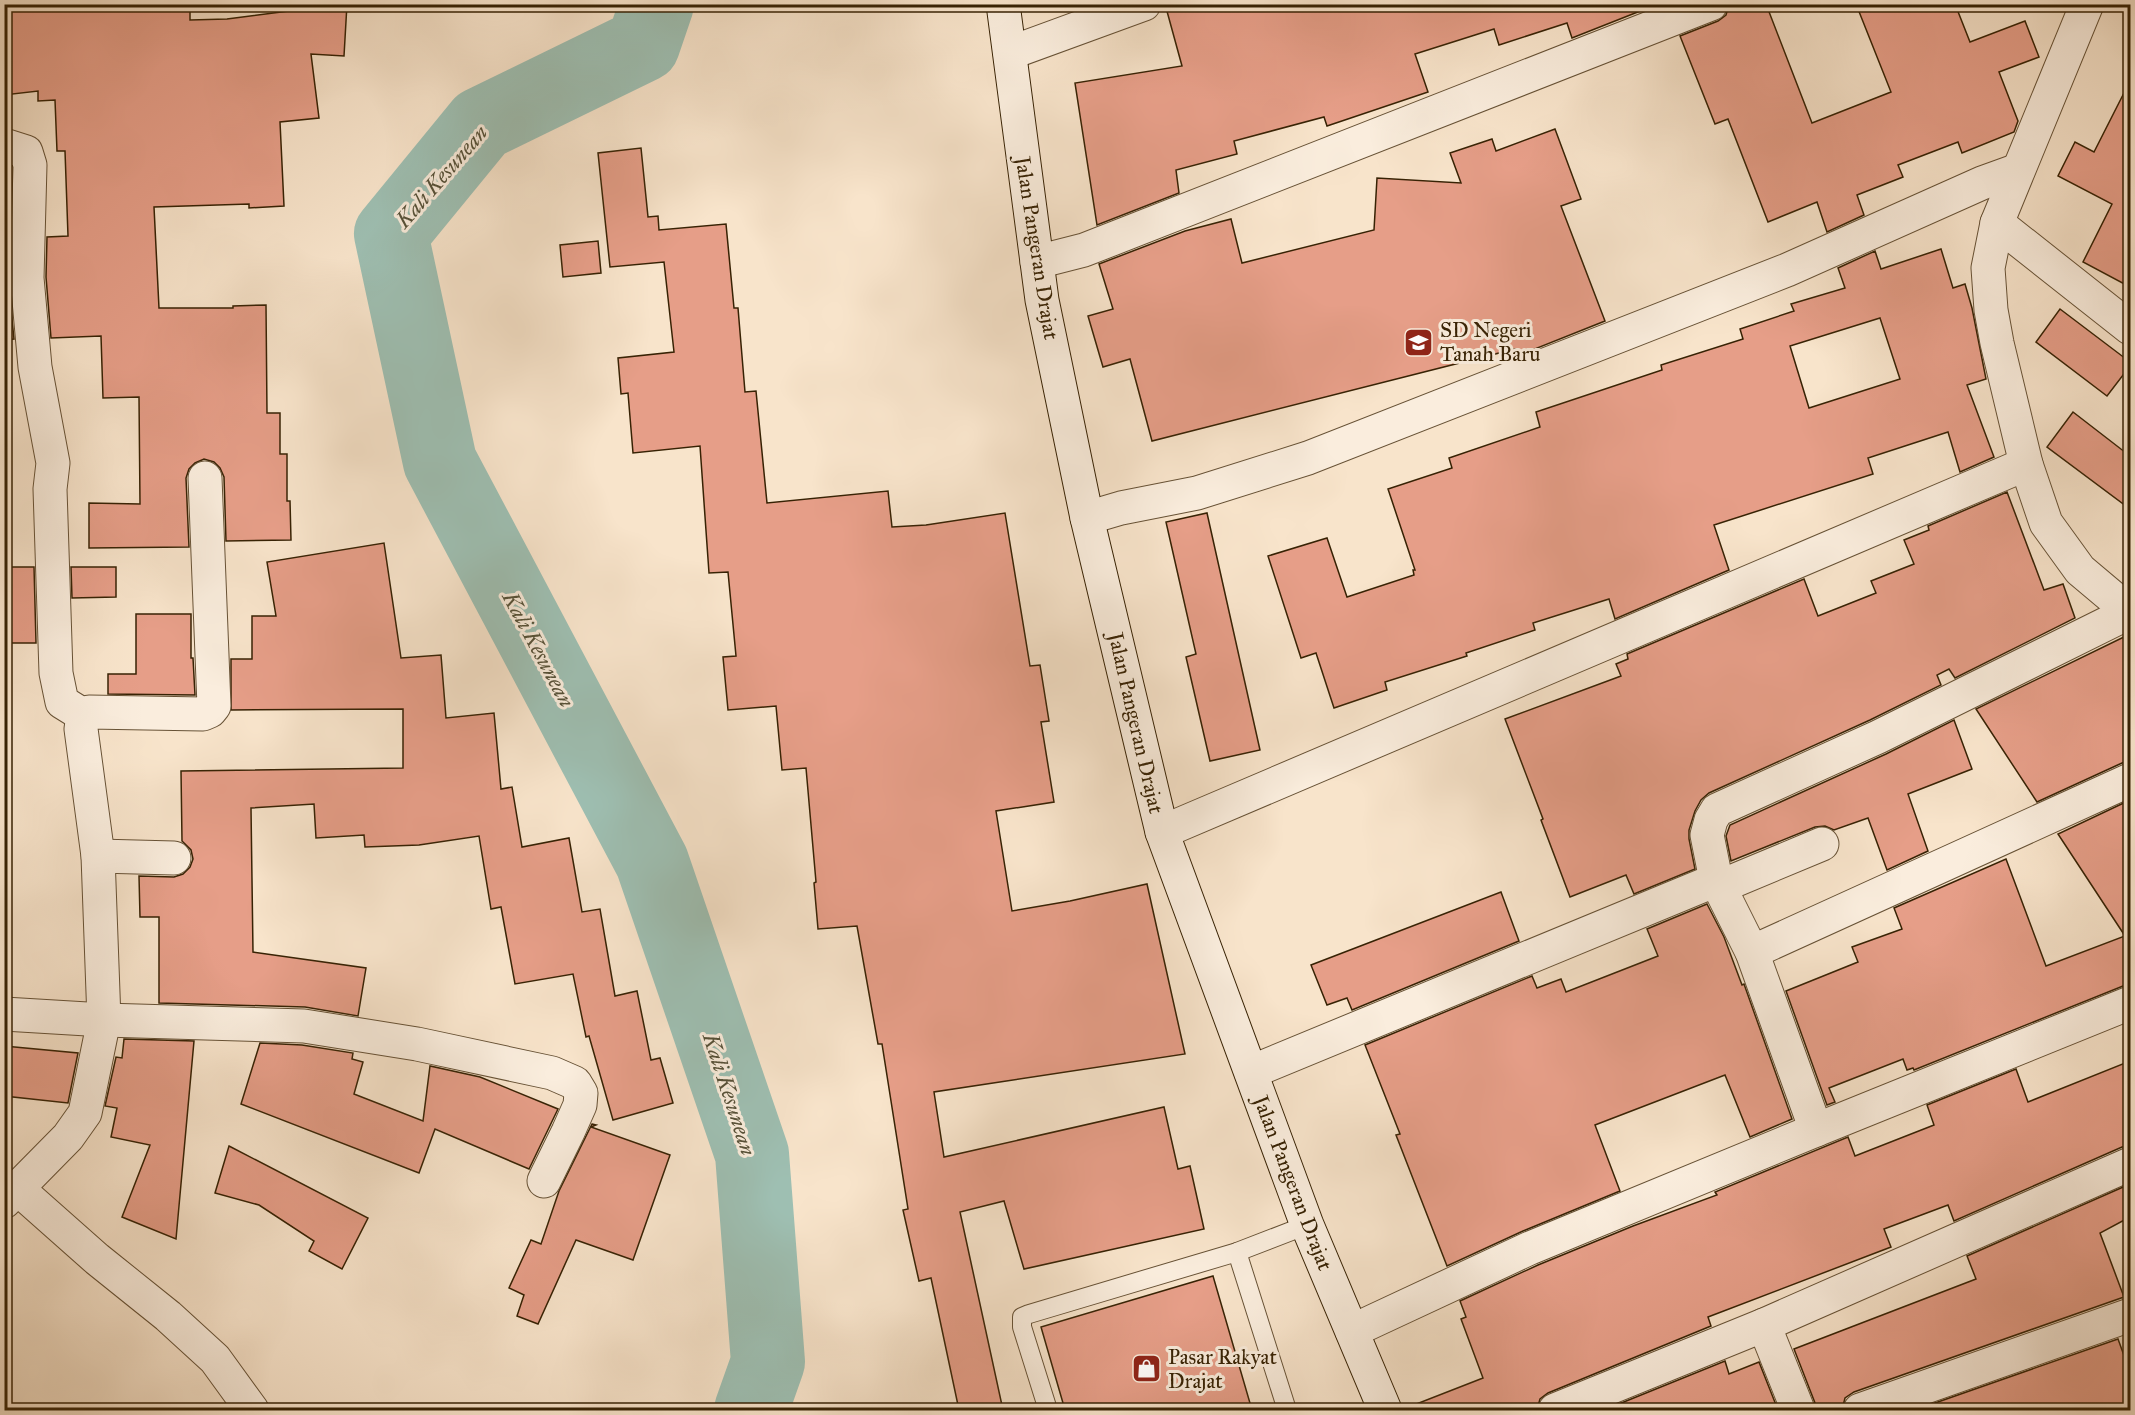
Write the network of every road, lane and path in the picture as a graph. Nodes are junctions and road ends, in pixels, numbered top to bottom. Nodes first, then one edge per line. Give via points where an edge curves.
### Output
1 (1003, 4) edge
2 (1144, 4) edge
3 (2086, 4) edge
4 (1699, 7) edge
5 (1010, 53) junction
6 (4, 145) edge
7 (2018, 170) junction
8 (1997, 223) junction
9 (1037, 262) junction
10 (2130, 328) edge
11 (2026, 464) junction
12 (205, 478) dead end
13 (1087, 518) junction
14 (2130, 612) edge
15 (83, 716) junction
16 (2130, 780) edge
17 (1162, 832) junction
18 (1822, 844) dead end
19 (98, 856) junction
20 (174, 858) dead end
21 (1718, 884) junction
22 (1752, 952) junction
23 (2130, 1003) edge
24 (4, 1014) edge
25 (104, 1020) junction
26 (1251, 1072) junction
27 (1816, 1130) junction
28 (2130, 1164) edge
29 (544, 1181) dead end
30 (11, 1196) edge
31 (1307, 1225) junction
32 (1237, 1252) junction
33 (2130, 1315) edge
34 (1764, 1325) junction
35 (1352, 1331) junction
36 (252, 1410) edge
37 (1048, 1410) edge
38 (1287, 1410) edge
39 (1385, 1410) edge
40 (1556, 1410) edge
41 (1798, 1410) edge
42 (1860, 1410) edge

1 - 5 street, Jalan Pangeran Drajat
2 - 5 street
3 - 7 street
4 - 9 street via 1084,250
5 - 9 street, Jalan Pangeran Drajat
6 - 15 street via 26,152 30,165 27,278 35,367 53,463 50,489 56,673 62,702
7 - 8 street
7 - 13 street via 1787,270 1308,458 1197,493
8 - 10 street
8 - 11 street via 1988,268 1991,310
9 - 13 street, Jalan Pangeran Drajat
11 - 14 street via 2046,523 2080,570
11 - 17 street
12 - 15 street via 214,706 203,714 89,712
13 - 17 street, Jalan Pangeran Drajat
14 - 21 street via 1878,737 1718,810 1707,835
15 - 19 street via 81,729
16 - 22 street
17 - 26 street, Jalan Pangeran Drajat
18 - 21 street
19 - 20 street
19 - 25 street
21 - 22 street
21 - 26 street
22 - 27 street
23 - 27 street
24 - 25 street
25 - 29 street via 304,1026 417,1044 552,1073 575,1083 581,1093 580,1105
25 - 30 street via 85,1113 68,1137
26 - 31 street, Jalan Pangeran Drajat
27 - 35 street via 1530,1248
28 - 34 street
30 - 36 street via 168,1316 215,1359
31 - 32 lane
31 - 35 street, Jalan Pangeran Drajat
32 - 37 lane via 1022,1317
32 - 38 lane
33 - 42 street
34 - 40 street
34 - 41 street
35 - 39 street, Jalan Pangeran Drajat

